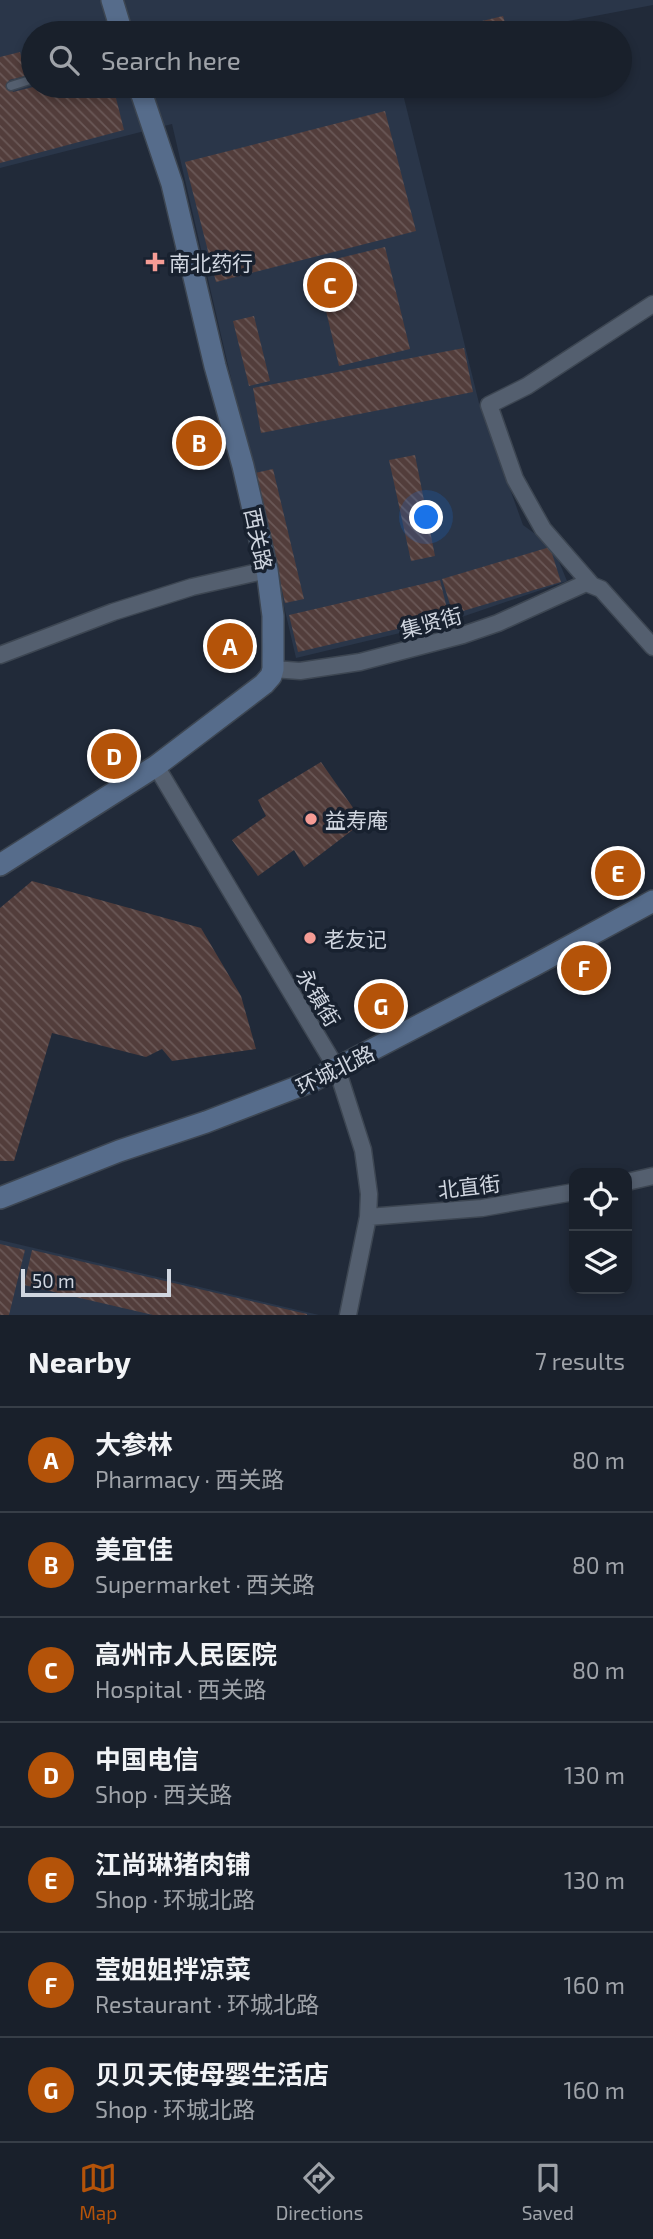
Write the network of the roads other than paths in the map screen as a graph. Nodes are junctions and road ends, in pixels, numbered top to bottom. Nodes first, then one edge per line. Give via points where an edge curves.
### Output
1 (112, 0) edge
2 (118, 21) edge
3 (21, 83) edge
4 (11, 86) dead end
5 (143, 98) edge
6 (653, 304) edge
7 (267, 570) junction
8 (591, 584) junction
9 (653, 647) edge
10 (0, 655) edge
11 (273, 669) junction
12 (156, 766) junction
13 (0, 865) edge
14 (653, 901) edge
15 (337, 1069) junction
16 (653, 1175) edge
17 (632, 1181) edge
18 (569, 1193) edge
19 (0, 1198) edge
20 (368, 1217) junction
21 (348, 1315) edge

1 - 2 street
3 - 4 lane
5 - 7 street, 西关路 via 172,184
6 - 8 street via 527,386 489,405 515,479 543,529
7 - 10 street via 126,608
7 - 11 street, 西关路
8 - 9 street via 601,589
8 - 11 street, 集贤街 via 450,639 360,663 300,671
11 - 12 street via 264,684
12 - 13 street
12 - 15 street, 永镇街
14 - 15 street, 环城北路
15 - 19 street, 环城北路 via 287,1093 119,1150
15 - 20 street, 永镇街 via 363,1150
16 - 17 street
18 - 20 street, 北直街 via 482,1208
20 - 21 street, 永镇街

